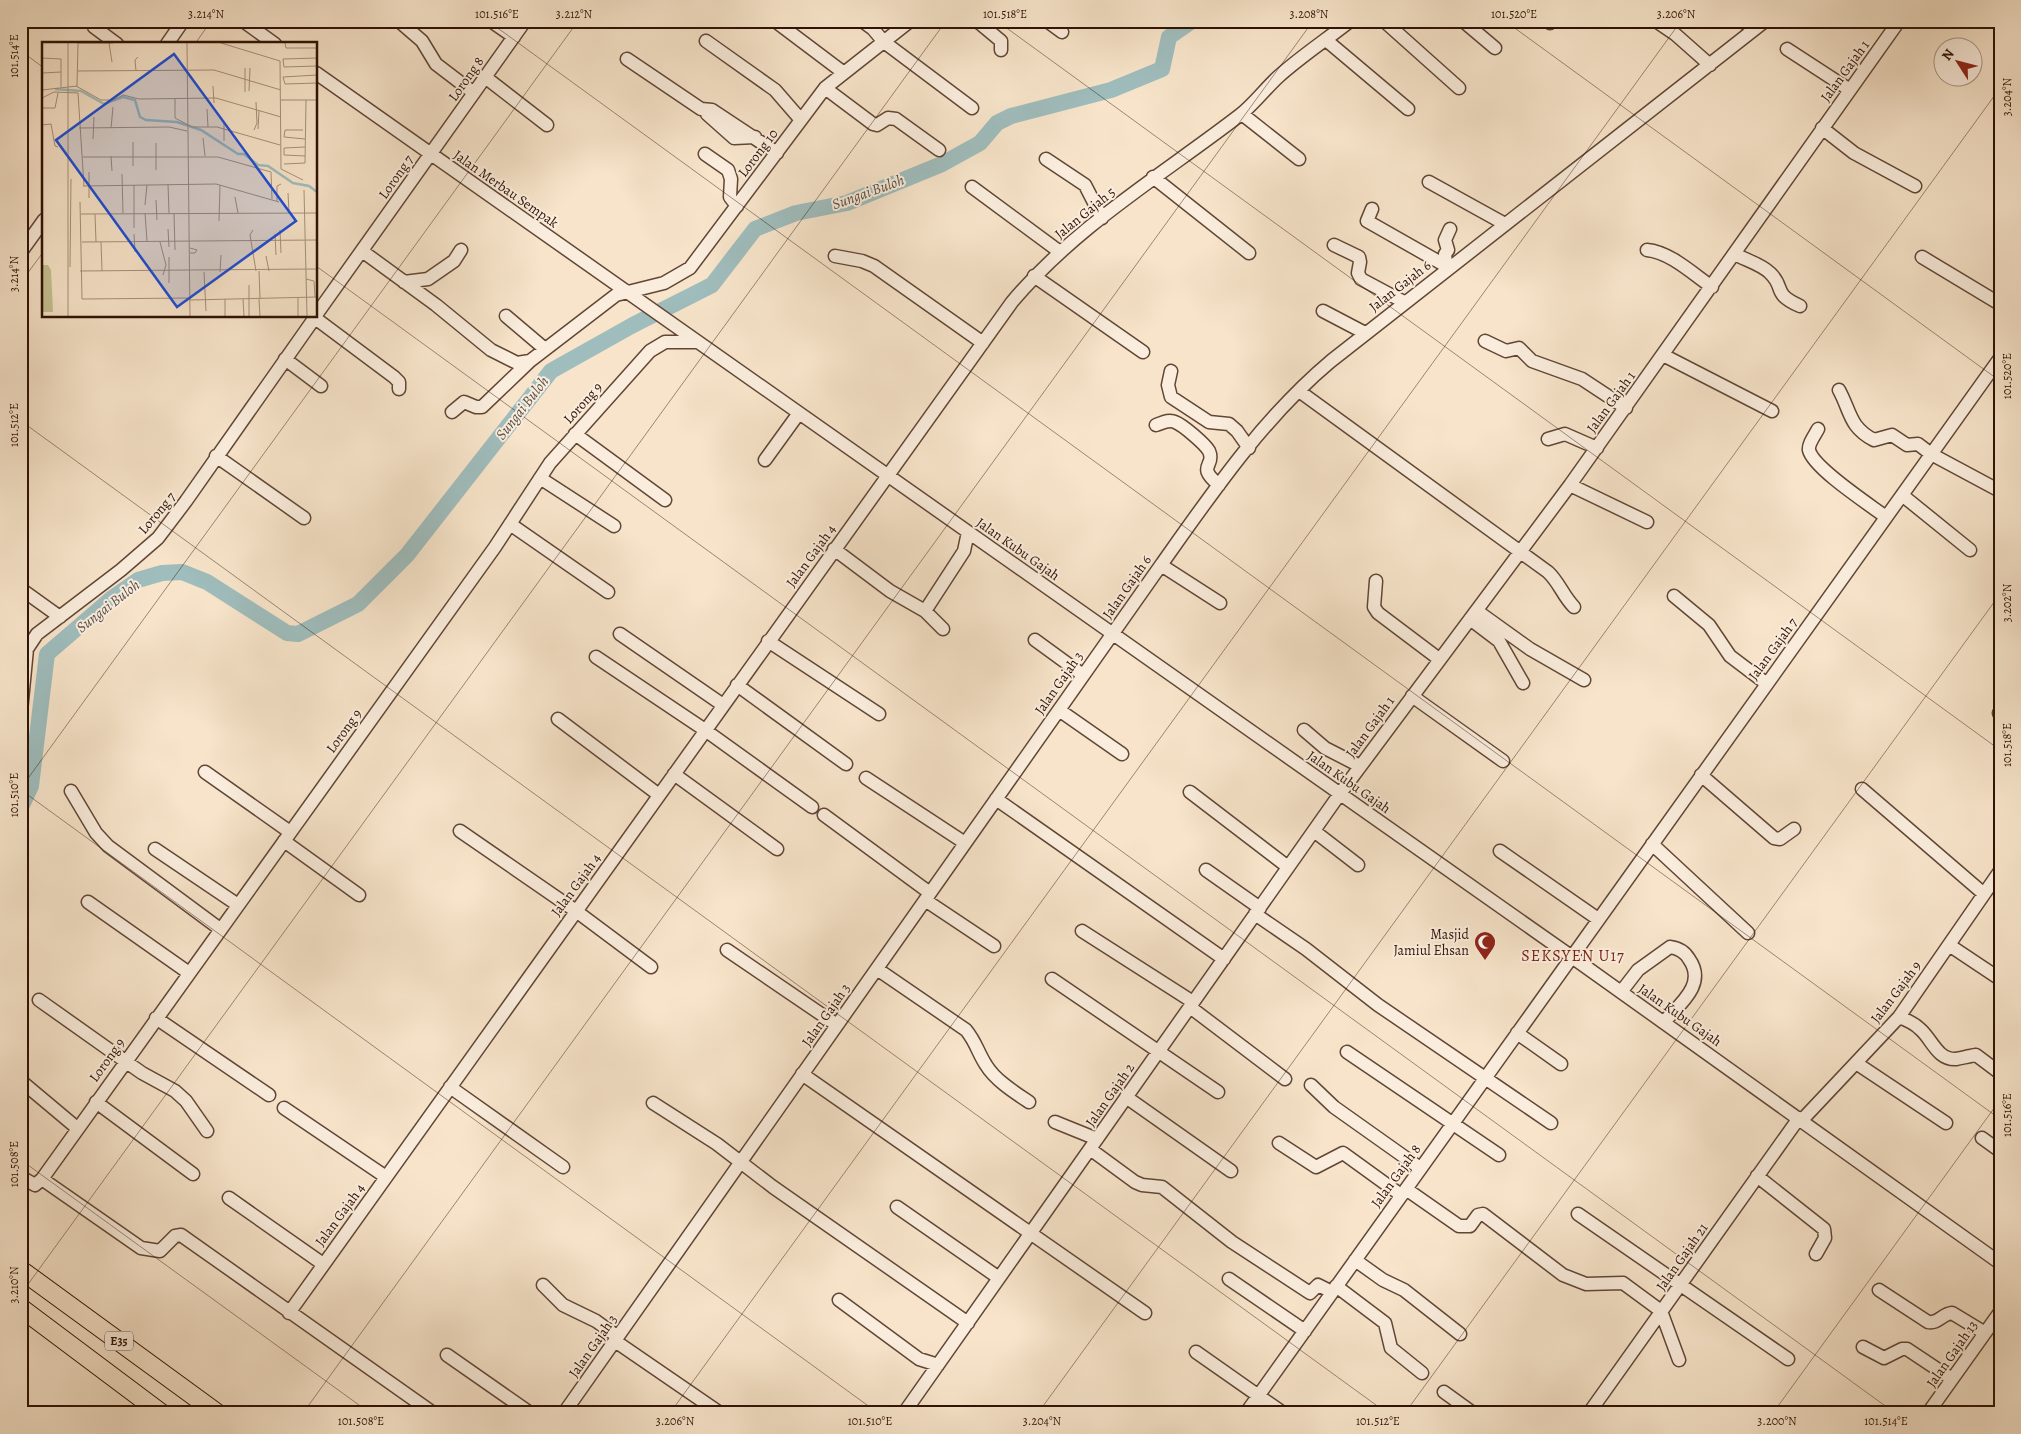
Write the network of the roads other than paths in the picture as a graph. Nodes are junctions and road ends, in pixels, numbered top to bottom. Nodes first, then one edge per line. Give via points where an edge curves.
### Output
1 (183, 21) edge
2 (244, 21) edge
3 (491, 21) edge
4 (525, 21) edge
5 (775, 21) edge
6 (862, 21) edge
7 (910, 21) edge
8 (977, 21) edge
9 (1046, 21) edge
10 (1350, 21) edge
11 (1384, 21) edge
12 (1463, 21) edge
13 (1656, 21) edge
14 (1742, 21) edge
15 (1766, 21) edge
16 (1899, 21) edge
17 (400, 22) edge
18 (94, 27) dead end
19 (1754, 29) junction
20 (1062, 32) dead end
21 (514, 37) junction
22 (1326, 40) junction
23 (706, 41) dead end
24 (114, 42) edge
25 (169, 42) edge
26 (272, 42) edge
27 (884, 42) junction
28 (1495, 48) dead end
29 (1001, 50) dead end
30 (1787, 50) dead end
31 (627, 59) dead end
32 (1710, 66) junction
33 (844, 73) junction
34 (318, 74) edge
35 (485, 77) junction
36 (825, 88) junction
37 (1459, 88) dead end
38 (1850, 90) junction
39 (474, 93) junction
40 (972, 108) dead end
41 (1408, 109) dead end
42 (1242, 114) junction
43 (801, 120) junction
44 (547, 125) dead end
45 (1822, 128) junction
46 (939, 150) dead end
47 (777, 153) junction
48 (431, 154) junction
49 (705, 154) dead end
50 (1046, 159) dead end
51 (1299, 159) dead end
52 (1153, 177) junction
53 (1429, 182) dead end
54 (1915, 186) dead end
55 (972, 187) dead end
56 (737, 206) junction
57 (1372, 209) dead end
58 (1102, 218) junction
59 (42, 223) edge
60 (1505, 224) junction
61 (1450, 229) dead end
62 (1334, 245) dead end
63 (461, 250) dead end
64 (1647, 250) dead end
65 (362, 251) junction
66 (21, 252) edge
67 (1060, 252) junction
68 (1249, 253) dead end
69 (1735, 254) junction
70 (835, 256) dead end
71 (1922, 256) dead end
72 (1447, 266) junction
73 (1034, 276) junction
74 (404, 282) junction
75 (1712, 287) junction
76 (632, 295) junction
77 (1404, 302) junction
78 (2000, 304) edge
79 (1800, 306) dead end
80 (1323, 311) dead end
81 (318, 313) edge
82 (506, 316) dead end
83 (315, 318) edge
84 (318, 318) edge
85 (679, 328) joint
86 (1366, 333) junction
87 (1485, 341) dead end
88 (698, 342) junction
89 (983, 343) junction
90 (545, 350) junction
91 (1143, 352) dead end
92 (1663, 355) junction
93 (2000, 358) edge
94 (285, 359) junction
95 (530, 361) junction
96 (1171, 371) dead end
97 (321, 386) dead end
98 (399, 389) dead end
99 (1299, 390) junction
100 (1839, 390) dead end
101 (1626, 408) junction
102 (1772, 411) dead end
103 (452, 412) dead end
104 (799, 413) junction
105 (1156, 425) dead end
106 (1818, 429) dead end
107 (575, 434) junction
108 (1548, 439) dead end
109 (1249, 448) junction
110 (1597, 448) junction
111 (1931, 454) junction
112 (216, 456) junction
113 (765, 460) dead end
114 (887, 475) junction
115 (540, 478) junction
116 (1219, 484) junction
117 (1570, 485) junction
118 (2000, 491) edge
119 (1902, 495) junction
120 (665, 500) dead end
121 (1886, 517) junction
122 (304, 518) dead end
123 (1647, 522) dead end
124 (510, 524) junction
125 (614, 526) dead end
126 (968, 532) junction
127 (834, 549) junction
128 (1970, 550) dead end
129 (1520, 551) junction
130 (1161, 565) junction
131 (1376, 582) dead end
132 (21, 589) edge
133 (608, 592) dead end
134 (1674, 596) dead end
135 (1220, 604) dead end
136 (1574, 607) dead end
137 (925, 611) junction
138 (1474, 615) junction
139 (60, 617) junction
140 (943, 629) dead end
141 (620, 634) dead end
142 (1112, 634) junction
143 (1035, 640) dead end
144 (768, 641) junction
145 (24, 646) edge
146 (596, 657) dead end
147 (1439, 659) junction
148 (1083, 675) junction
149 (1584, 680) dead end
150 (1523, 683) dead end
151 (1766, 684) junction
152 (737, 685) junction
153 (1412, 696) junction
154 (723, 704) junction
155 (1058, 710) junction
156 (21, 711) edge
157 (879, 714) dead end
158 (558, 719) dead end
159 (705, 730) junction
160 (1304, 730) dead end
161 (1122, 754) dead end
162 (1503, 761) dead end
163 (846, 764) dead end
164 (1360, 766) junction
165 (205, 772) dead end
166 (674, 774) junction
167 (1701, 775) junction
168 (866, 778) dead end
169 (1862, 789) dead end
170 (71, 791) dead end
171 (1190, 792) dead end
172 (659, 794) junction
173 (1339, 795) junction
174 (996, 798) junction
175 (812, 807) dead end
176 (824, 816) dead end
177 (1794, 829) dead end
178 (460, 831) dead end
179 (1314, 831) junction
180 (287, 836) junction
181 (965, 843) junction
182 (1652, 844) junction
183 (776, 848) dead end
184 (155, 849) dead end
185 (1500, 851) dead end
186 (1358, 865) dead end
187 (1288, 867) junction
188 (1206, 870) dead end
189 (1998, 876) edge
190 (1984, 894) junction
191 (359, 895) dead end
192 (927, 896) junction
193 (88, 902) dead end
194 (238, 905) junction
195 (576, 911) junction
196 (1257, 911) junction
197 (1598, 919) junction
198 (220, 930) junction
199 (1082, 931) dead end
200 (1748, 934) dead end
201 (1949, 945) junction
202 (994, 946) dead end
203 (727, 950) dead end
204 (1572, 957) junction
205 (1224, 959) junction
206 (650, 967) dead end
207 (877, 969) junction
208 (189, 973) junction
209 (1052, 979) dead end
210 (2000, 979) edge
211 (1621, 992) junction
212 (39, 1000) dead end
213 (1192, 1005) junction
214 (1899, 1017) junction
215 (156, 1018) junction
216 (1664, 1022) junction
217 (837, 1025) junction
218 (1517, 1033) junction
219 (1159, 1051) junction
220 (1347, 1052) dead end
221 (126, 1061) junction
222 (1856, 1063) junction
223 (1561, 1064) dead end
224 (2000, 1073) edge
225 (802, 1074) junction
226 (1485, 1078) junction
227 (1285, 1079) dead end
228 (21, 1081) edge
229 (1311, 1085) dead end
230 (450, 1087) junction
231 (1218, 1092) dead end
232 (269, 1095) dead end
233 (1126, 1098) junction
234 (96, 1102) junction
235 (1029, 1102) dead end
236 (653, 1103) dead end
237 (284, 1108) dead end
238 (1800, 1119) junction
239 (1055, 1122) dead end
240 (1453, 1123) junction
241 (1551, 1123) dead end
242 (1946, 1123) dead end
243 (77, 1128) junction
244 (207, 1131) dead end
245 (1982, 1138) dead end
246 (1097, 1139) junction
247 (1279, 1143) dead end
248 (1090, 1150) junction
249 (2000, 1152) edge
250 (1499, 1154) dead end
251 (741, 1162) junction
252 (563, 1167) dead end
253 (1420, 1168) junction
254 (1231, 1171) dead end
255 (193, 1174) dead end
256 (1757, 1176) junction
257 (386, 1177) junction
258 (21, 1178) edge
259 (42, 1179) junction
260 (1404, 1192) junction
261 (229, 1198) dead end
262 (897, 1207) dead end
263 (1578, 1214) dead end
264 (1031, 1233) junction
265 (1816, 1254) dead end
266 (1355, 1260) junction
267 (2000, 1263) edge
268 (323, 1264) junction
269 (21, 1270) edge
270 (999, 1278) junction
271 (1229, 1279) dead end
272 (543, 1285) dead end
273 (1680, 1285) junction
274 (1879, 1290) dead end
275 (1331, 1293) junction
276 (839, 1300) dead end
277 (21, 1308) edge
278 (1661, 1311) junction
279 (2000, 1312) edge
280 (289, 1313) junction
281 (1145, 1313) dead end
282 (968, 1323) junction
283 (1304, 1331) junction
284 (1985, 1333) junction
285 (1460, 1334) dead end
286 (616, 1339) junction
287 (1863, 1347) dead end
288 (1196, 1352) dead end
289 (447, 1355) dead end
290 (1788, 1359) dead end
291 (1679, 1360) dead end
292 (938, 1365) junction
293 (1422, 1374) dead end
294 (1952, 1379) junction
295 (1444, 1392) dead end
296 (1258, 1395) junction
297 (717, 1411) dead end
298 (161, 1413) edge
299 (217, 1413) edge
300 (433, 1413) edge
301 (530, 1413) edge
302 (564, 1413) edge
303 (904, 1413) edge
304 (1246, 1413) edge
305 (1283, 1413) edge
306 (1473, 1413) edge
307 (1589, 1413) edge
308 (1928, 1413) edge

1 - 25 street
2 - 26 street
3 - 21 street
4 - 21 street, Lorong 8
5 - 33 street
6 - 27 street via 873,28
7 - 27 street, Lorong 10
8 - 29 street via 1001,41
9 - 20 street
10 - 22 street, Jalan Gajah 5
11 - 37 street
12 - 28 street
13 - 32 street
14 - 19 street
15 - 19 street, Jalan Gajah 6
16 - 38 street, Jalan Gajah 1
17 - 39 street via 422,41 436,64
18 - 24 street
19 - 32 street, Jalan Gajah 6
21 - 35 street, Lorong 8
22 - 41 street
22 - 42 street, Jalan Gajah 5 via 1279,76
23 - 43 street via 776,90
27 - 33 street, Lorong 10
27 - 40 street
30 - 38 street
31 - 47 street via 701,109 734,138 755,137
32 - 60 street, Jalan Gajah 6
33 - 36 street, Lorong 10
34 - 48 street, Jalan Merbau Sempak
35 - 39 street, Lorong 8
35 - 44 street
36 - 43 street, Lorong 10
36 - 46 street via 873,124 888,118 896,119
38 - 45 street, Jalan Gajah 1
39 - 48 street, Lorong 8
42 - 51 street
42 - 52 street, Jalan Gajah 5
43 - 47 street, Lorong 10
45 - 54 street via 1854,152
45 - 69 street, Jalan Gajah 1
47 - 56 street, Lorong 10
48 - 65 street, Lorong 7
48 - 76 street, Jalan Merbau Sempak
49 - 56 street via 728,170 730,197
50 - 58 street via 1085,185
52 - 58 street, Jalan Gajah 5
52 - 68 street
53 - 60 street
55 - 67 street
56 - 76 street, Lorong 10 via 690,268 664,283
57 - 72 street via 1367,221
58 - 67 street, Jalan Gajah 5
59 - 66 street
60 - 72 street, Jalan Gajah 6
61 - 72 street via 1445,240
62 - 77 street via 1358,257 1361,279
63 - 74 street via 454,261 428,279
64 - 75 street via 1661,253
65 - 74 street
65 - 81 street, Lorong 7
67 - 73 street, Jalan Gajah 5
69 - 75 street, Jalan Gajah 1
69 - 79 street via 1771,273 1779,293
70 - 89 street via 874,266
71 - 78 street
72 - 77 street, Jalan Gajah 6
73 - 89 street, Jalan Gajah 5
73 - 91 street
74 - 95 street via 491,350 517,363
75 - 92 street, Jalan Gajah 1
76 - 85 street, Jalan Merbau Sempak
76 - 90 street, Lorong 10 via 616,295
77 - 86 street, Jalan Gajah 6
80 - 86 street
82 - 90 street
83 - 94 street, Lorong 7
84 - 98 street via 394,377 399,382
85 - 88 street, Jalan Kubu Gajah
86 - 99 street, Jalan Gajah 6
87 - 101 street via 1506,351 1519,348 1532,361 1582,379
88 - 104 street, Jalan Kubu Gajah
88 - 107 street, Lorong 9 via 674,341 658,345
89 - 114 street, Jalan Gajah 5
90 - 95 street, Lorong 10
92 - 101 street, Jalan Gajah 1
92 - 102 street
93 - 111 street, Jalan Gajah 7
94 - 97 street
94 - 112 street, Lorong 7
95 - 103 street, Lorong 10 via 482,406 464,402
96 - 109 street via 1168,385 1171,397 1209,422 1229,424
99 - 109 street, Jalan Gajah 6
99 - 129 street
100 - 111 street via 1850,418 1867,437 1874,440 1892,436 1907,445 1918,444
101 - 110 street, Jalan Gajah 1
104 - 113 street
104 - 114 street, Jalan Kubu Gajah
105 - 116 street via 1175,422 1199,439 1209,451 1207,475
106 - 121 street via 1809,447 1819,465
107 - 115 street, Lorong 9
107 - 120 street
108 - 110 street via 1565,434
109 - 116 street, Jalan Gajah 6
110 - 117 street, Jalan Gajah 1
111 - 118 street
111 - 119 street, Jalan Gajah 7
112 - 122 street
112 - 139 street, Lorong 7 via 158,538
114 - 126 street, Jalan Kubu Gajah
114 - 127 street, Jalan Gajah 4
115 - 124 street, Lorong 9
115 - 125 street
116 - 130 street, Jalan Gajah 6
117 - 123 street
117 - 129 street, Jalan Gajah 1
119 - 121 street, Jalan Gajah 7
119 - 128 street
121 - 151 street, Jalan Gajah 7
124 - 133 street
124 - 180 street, Lorong 9
126 - 137 street via 964,551
126 - 142 street, Jalan Kubu Gajah
127 - 137 street via 890,591
127 - 144 street, Jalan Gajah 4
129 - 136 street via 1554,577
129 - 138 street, Jalan Gajah 1
130 - 135 street
130 - 142 street, Jalan Gajah 6
131 - 147 street via 1374,607 1378,612
132 - 139 street
134 - 151 street via 1709,625 1730,656
137 - 140 street
138 - 147 street, Jalan Gajah 1
138 - 149 street
138 - 150 street via 1499,641
139 - 145 street, Lorong 7
141 - 154 street
142 - 148 street, Jalan Gajah 3
142 - 173 street, Jalan Kubu Gajah
143 - 148 street
144 - 152 street, Jalan Gajah 4
144 - 157 street
145 - 156 street, Lorong 7
146 - 159 street
147 - 153 street, Jalan Gajah 1
148 - 155 street, Jalan Gajah 3
151 - 167 street, Jalan Gajah 7
152 - 154 street, Jalan Gajah 4
152 - 163 street
153 - 162 street
153 - 164 street, Jalan Gajah 1
154 - 159 street, Jalan Gajah 4
155 - 161 street
155 - 174 street, Jalan Gajah 3
158 - 172 street
159 - 166 street, Jalan Gajah 4
159 - 175 street
160 - 164 street via 1324,748
164 - 173 street, Jalan Gajah 1
165 - 180 street
166 - 172 street, Jalan Gajah 4
166 - 183 street
167 - 177 street via 1774,838 1780,839
167 - 182 street, Jalan Gajah 7
168 - 181 street
169 - 190 street
170 - 198 street via 96,833 108,846
171 - 187 street
172 - 195 street, Jalan Gajah 4
173 - 179 street, Jalan Gajah 2
173 - 204 street, Jalan Kubu Gajah
174 - 181 street, Jalan Gajah 3
174 - 205 street
176 - 192 street
178 - 195 street
179 - 186 street
179 - 187 street, Jalan Gajah 2
180 - 191 street
180 - 194 street, Lorong 9
181 - 192 street, Jalan Gajah 3
182 - 197 street, Jalan Gajah 7
182 - 200 street
184 - 194 street
185 - 197 street
187 - 196 street, Jalan Gajah 2
188 - 196 street
189 - 190 street, Jalan Gajah 9
190 - 201 street, Jalan Gajah 9
192 - 202 street
192 - 207 street, Jalan Gajah 3
193 - 208 street
194 - 198 street, Lorong 9
195 - 206 street
195 - 230 street, Jalan Gajah 4
196 - 205 street, Jalan Gajah 2
196 - 226 street via 1378,1005
197 - 204 street, Jalan Gajah 7
198 - 208 street, Lorong 9
199 - 213 street
201 - 210 street
201 - 214 street, Jalan Gajah 9
203 - 217 street
204 - 211 street, Jalan Kubu Gajah
204 - 218 street, Jalan Gajah 8
205 - 213 street, Jalan Gajah 2
207 - 217 street, Jalan Gajah 3
207 - 235 street via 966,1030 976,1042 986,1066
208 - 215 street, Lorong 9
209 - 219 street
211 - 216 street, Jalan Kubu Gajah
211 - 216 street via 1638,970 1670,947 1676,947 1695,967 1696,980 1692,991
212 - 221 street
213 - 219 street, Jalan Gajah 2
213 - 227 street
214 - 222 street, Jalan Gajah 9
214 - 224 street via 1920,1028 1943,1055 1955,1059 1976,1055
215 - 221 street, Lorong 9
215 - 232 street
216 - 238 street, Jalan Kubu Gajah
217 - 225 street, Jalan Gajah 3
218 - 223 street
218 - 226 street, Jalan Gajah 8
219 - 231 street
219 - 233 street, Jalan Gajah 2
220 - 240 street
221 - 234 street, Lorong 9
221 - 244 street via 175,1090
222 - 238 street, Jalan Gajah 9
222 - 242 street
225 - 251 street, Jalan Gajah 3
225 - 264 street
226 - 240 street, Jalan Gajah 8
226 - 241 street
228 - 243 street
229 - 253 street via 1334,1106
230 - 252 street
230 - 257 street, Jalan Gajah 4
233 - 246 street, Jalan Gajah 2
233 - 254 street
234 - 243 street, Lorong 9
234 - 255 street
236 - 251 street
237 - 257 street
238 - 256 street, Jalan Gajah 21
238 - 267 street, Jalan Kubu Gajah
239 - 246 street
240 - 250 street
240 - 253 street, Jalan Gajah 8
243 - 259 street, Lorong 9
245 - 249 street
246 - 248 street, Jalan Gajah 2
247 - 260 street via 1316,1167 1343,1153
248 - 264 street, Jalan Gajah 2
248 - 275 street via 1135,1182 1162,1188 1232,1242 1310,1293
251 - 282 street
251 - 286 street, Jalan Gajah 3
253 - 260 street, Jalan Gajah 8
256 - 265 street via 1824,1229 1825,1238
256 - 273 street, Jalan Gajah 21
257 - 268 street, Jalan Gajah 4
258 - 259 street via 35,1185
259 - 280 street via 141,1248 160,1251 181,1234
260 - 266 street, Jalan Gajah 8
260 - 278 street via 1459,1226 1470,1226 1478,1215 1483,1214 1574,1281 1618,1283
261 - 268 street
262 - 270 street
263 - 273 street
264 - 270 street, Jalan Gajah 2
264 - 281 street
266 - 275 street, Jalan Gajah 8
266 - 285 street via 1404,1290
268 - 280 street, Jalan Gajah 4
269 - 299 highway, E35
270 - 282 street, Jalan Gajah 2
271 - 283 street
272 - 286 street via 563,1306 596,1320
273 - 278 street, Jalan Gajah 21
273 - 290 street
274 - 284 street via 1928,1322 1952,1313
275 - 283 street, Jalan Gajah 8
275 - 293 street via 1385,1323 1391,1348
276 - 292 street via 919,1359
277 - 298 highway, E35
278 - 291 street
278 - 307 street, Jalan Gajah 21
279 - 284 street, Jalan Gajah 13
280 - 300 street
282 - 292 street, Jalan Gajah 2
283 - 296 street, Jalan Gajah 8
284 - 294 street, Jalan Gajah 13
286 - 297 street
286 - 302 street, Jalan Gajah 3
287 - 294 street via 1884,1358 1907,1349
288 - 296 street
289 - 301 street
292 - 303 street, Jalan Gajah 2
294 - 308 street, Jalan Gajah 13
295 - 306 street
296 - 304 street, Jalan Gajah 8
296 - 305 street

